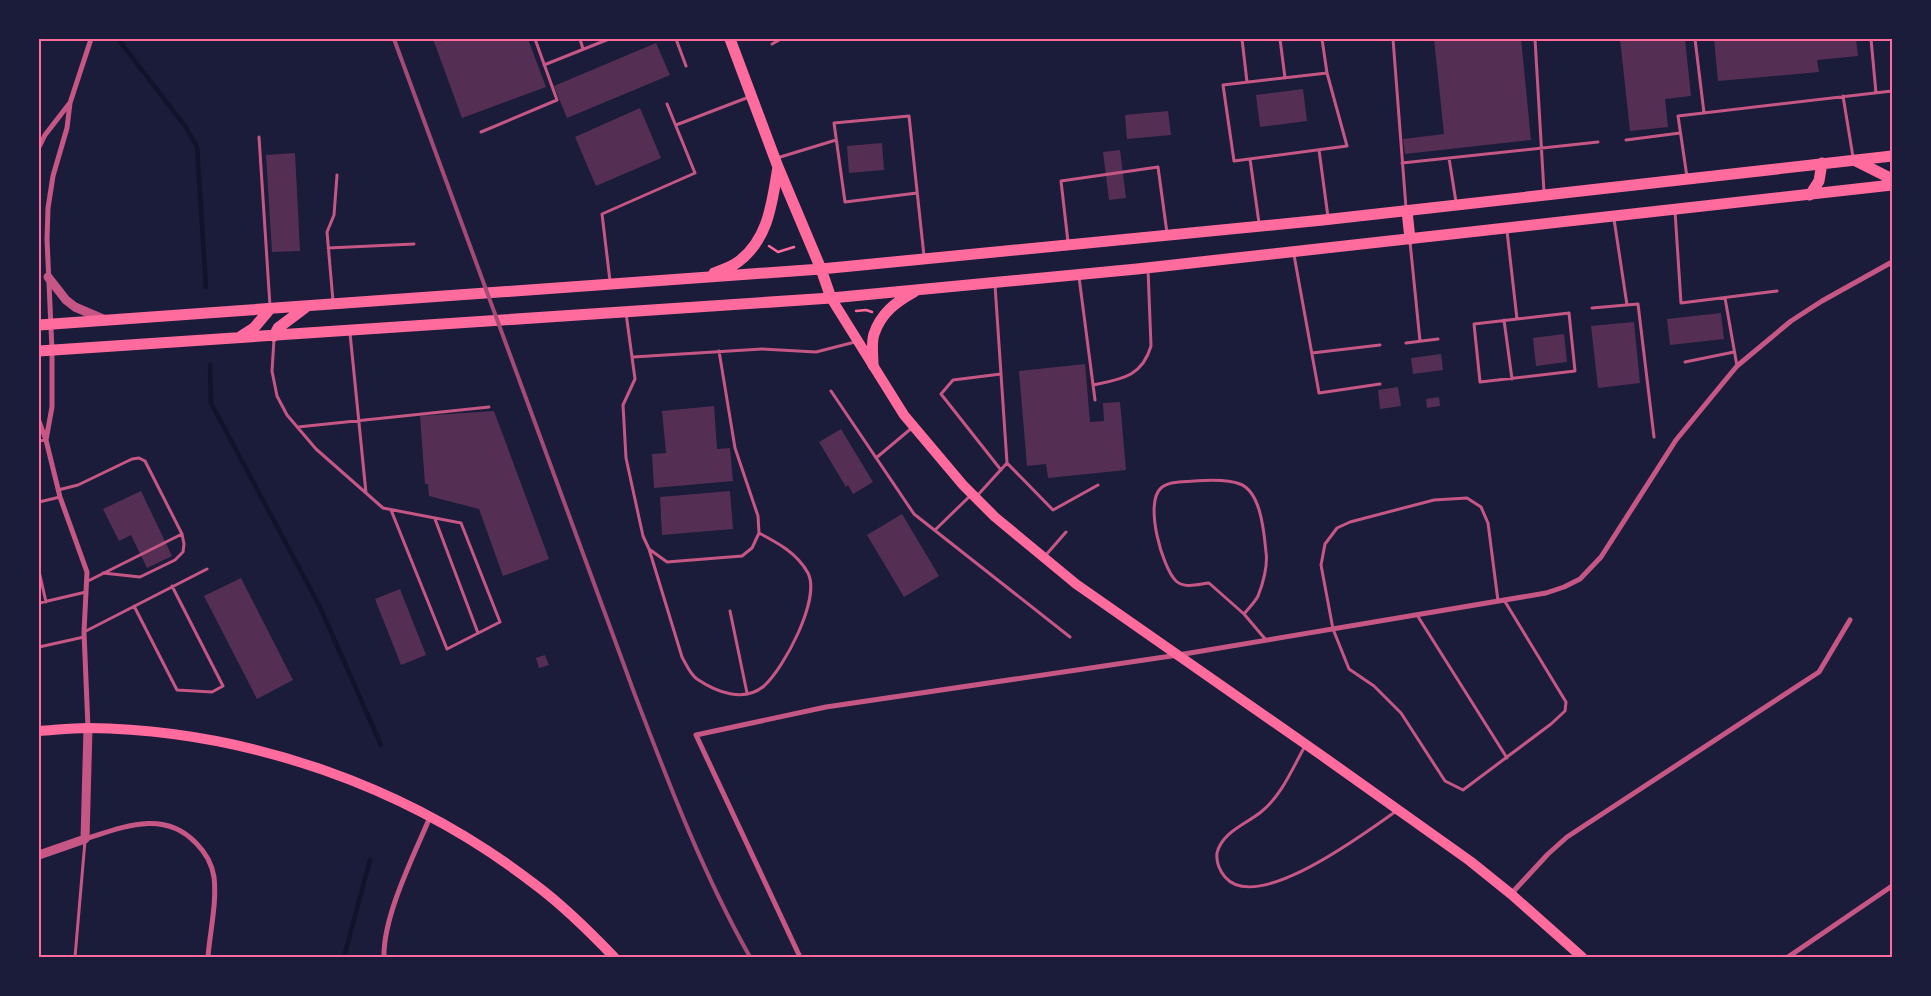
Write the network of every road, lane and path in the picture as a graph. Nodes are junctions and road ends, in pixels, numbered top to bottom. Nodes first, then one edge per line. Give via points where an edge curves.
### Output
1 (91, 39) edge
2 (534, 39) edge
3 (580, 39) edge
4 (609, 39) edge
5 (676, 39) edge
6 (730, 39) edge
7 (780, 39) edge
8 (1242, 39) edge
9 (1280, 39) edge
10 (1322, 39) edge
11 (1394, 39) edge
12 (1535, 39) edge
13 (1695, 39) edge
14 (1871, 39) edge
15 (772, 44) dead end
16 (583, 49) junction
17 (544, 65) junction
18 (686, 66) dead end
19 (1327, 73) junction
20 (1285, 78) junction
21 (1247, 82) junction
22 (1892, 91) edge
23 (1876, 93) junction
24 (752, 96) junction
25 (1843, 96) junction
26 (70, 103) junction
27 (667, 104) dead end
28 (1704, 113) junction
29 (676, 125) junction
30 (481, 132) dead end
31 (1681, 133) junction
32 (259, 137) dead end
33 (836, 140) junction
34 (1626, 140) dead end
35 (1598, 142) dead end
36 (39, 147) edge
37 (1541, 148) junction
38 (1318, 150) junction
39 (1892, 156) edge
40 (1449, 158) junction
41 (1250, 159) junction
42 (1854, 160) junction
43 (777, 163) junction
44 (1402, 163) junction
45 (1822, 163) junction
46 (337, 176) dead end
47 (1687, 179) junction
48 (1892, 179) edge
49 (1892, 185) edge
50 (917, 193) junction
51 (1544, 195) junction
52 (1810, 195) junction
53 (1456, 205) junction
54 (1675, 209) junction
55 (1407, 211) junction
56 (1613, 216) junction
57 (1328, 220) junction
58 (1259, 227) junction
59 (1507, 228) junction
60 (1167, 235) junction
61 (1410, 239) junction
62 (414, 244) dead end
63 (768, 245) dead end
64 (1068, 245) junction
65 (794, 247) dead end
66 (328, 248) junction
67 (1294, 252) junction
68 (924, 259) junction
69 (1892, 262) edge
70 (1148, 268) junction
71 (821, 269) junction
72 (1079, 275) junction
73 (48, 277) junction
74 (704, 277) junction
75 (995, 283) junction
76 (611, 284) junction
77 (917, 290) junction
78 (1777, 291) dead end
79 (831, 298) junction
80 (1725, 298) junction
81 (334, 305) junction
82 (1627, 305) junction
83 (306, 307) junction
84 (1592, 308) dead end
85 (270, 309) junction
86 (856, 311) dead end
87 (626, 312) junction
88 (875, 314) dead end
89 (1517, 319) junction
90 (1504, 320) junction
91 (106, 321) junction
92 (45, 325) edge
93 (350, 331) junction
94 (274, 336) junction
95 (238, 338) junction
96 (1438, 339) dead end
97 (858, 341) junction
98 (1420, 341) junction
99 (1406, 343) dead end
100 (1380, 345) dead end
101 (52, 350) junction
102 (39, 351) edge
103 (719, 351) junction
104 (1734, 352) junction
105 (1312, 353) junction
106 (633, 357) junction
107 (1685, 362) dead end
108 (873, 365) junction
109 (1737, 366) junction
110 (1001, 374) junction
111 (1512, 378) junction
112 (1380, 384) dead end
113 (1093, 385) junction
114 (830, 391) dead end
115 (1095, 400) dead end
116 (489, 407) dead end
117 (359, 420) junction
118 (39, 421) edge
119 (298, 427) junction
120 (914, 427) junction
121 (1654, 436) dead end
122 (46, 440) junction
123 (39, 441) edge
124 (876, 458) junction
125 (1007, 463) junction
126 (1001, 470) junction
127 (1098, 484) dead end
128 (58, 490) junction
129 (366, 494) junction
130 (974, 495) junction
131 (60, 497) junction
132 (39, 502) edge
133 (392, 510) junction
134 (435, 518) junction
135 (935, 530) junction
136 (1066, 532) dead end
137 (758, 533) junction
138 (182, 534) junction
139 (649, 549) junction
140 (1043, 558) junction
141 (207, 569) dead end
142 (39, 572) edge
143 (103, 573) junction
144 (88, 581) junction
145 (172, 586) junction
146 (86, 592) junction
147 (1501, 600) junction
148 (46, 602) junction
149 (39, 603) edge
150 (134, 606) junction
151 (730, 611) dead end
152 (1244, 614) junction
153 (1417, 615) junction
154 (1850, 620) dead end
155 (1333, 629) junction
156 (478, 633) junction
157 (84, 634) junction
158 (1070, 637) dead end
159 (1266, 640) junction
160 (39, 647) edge
161 (1178, 655) junction
162 (747, 693) junction
163 (88, 728) junction
164 (39, 731) edge
165 (1306, 744) junction
166 (1507, 758) junction
167 (1398, 810) junction
168 (430, 816) junction
169 (85, 839) junction
170 (39, 855) edge
171 (1892, 886) edge
172 (1511, 894) junction
173 (75, 957) edge
174 (208, 957) edge
175 (384, 957) edge
176 (614, 957) edge
177 (800, 957) edge
178 (1582, 957) edge
179 (1788, 957) edge

1 - 26 street
2 - 17 lane
3 - 16 lane
4 - 16 lane
5 - 18 lane
6 - 24 main road
7 - 15 lane
8 - 21 lane
9 - 20 lane
10 - 19 lane
11 - 44 lane
12 - 37 lane
13 - 28 lane
14 - 23 lane
16 - 17 lane
17 - 30 lane via 557,100
19 - 20 lane
19 - 38 lane via 1347,146
20 - 21 lane
21 - 41 lane via 1223,85 1234,162
22 - 23 lane
23 - 25 lane
24 - 29 lane
24 - 43 main road
25 - 28 lane
25 - 42 lane
26 - 36 street
26 - 73 street via 48,208
27 - 29 lane
28 - 31 lane via 1678,116
29 - 76 lane via 696,173 602,214
31 - 34 lane
31 - 47 lane
32 - 85 lane
33 - 43 lane
33 - 50 lane via 845,202
33 - 50 lane via 834,123 909,116
35 - 37 lane
37 - 40 lane
37 - 51 lane
38 - 41 lane
38 - 57 lane
39 - 42 main road
40 - 44 lane
40 - 53 lane
41 - 58 lane
42 - 45 main road
42 - 48 main road
43 - 71 main road
43 - 74 main road via 769,216 758,241 737,263
44 - 55 lane
45 - 47 main road
45 - 52 main road via 1819,181
46 - 66 lane via 334,215 327,232
47 - 51 main road
49 - 52 main road
50 - 68 lane
51 - 53 main road
52 - 54 main road
53 - 55 main road
54 - 56 main road
54 - 80 lane via 1682,303
55 - 57 main road
55 - 61 main road
56 - 59 main road
56 - 82 lane
57 - 58 main road
58 - 60 main road
59 - 61 main road
59 - 89 lane
60 - 64 main road
60 - 64 lane via 1158,167 1061,181
61 - 67 main road
61 - 98 lane
62 - 66 lane
63 - 65 path via 778,252
64 - 68 main road
66 - 81 lane
67 - 70 main road
67 - 105 lane
68 - 71 main road
69 - 109 street via 1791,320
70 - 72 main road
70 - 113 lane via 1151,346 1148,356 1128,377
71 - 74 main road
71 - 79 main road
72 - 75 main road
72 - 113 lane
73 - 91 street via 75,307
73 - 92 street
74 - 76 main road
75 - 77 main road
75 - 110 lane
76 - 81 main road
77 - 79 main road
77 - 108 main road via 891,306 881,321 874,335
78 - 80 lane
79 - 87 main road
79 - 97 main road
80 - 104 lane
81 - 83 main road
82 - 84 lane
82 - 121 lane via 1638,304
83 - 85 main road
83 - 94 main road via 278,328
85 - 91 main road
85 - 95 main road via 254,328
86 - 88 path via 866,310
87 - 93 main road
87 - 106 lane
89 - 90 lane
89 - 111 lane via 1569,313 1576,371
90 - 111 lane
90 - 111 lane via 1474,324 1480,382
91 - 92 main road
92 - 101 street
93 - 94 main road
93 - 117 lane
94 - 95 main road
94 - 119 lane via 272,371 278,396 287,415
95 - 101 main road
96 - 98 lane
97 - 103 lane via 816,352
97 - 108 main road
98 - 99 lane
100 - 105 lane
101 - 102 main road
101 - 122 street via 52,407
103 - 106 lane
103 - 137 lane via 735,448 758,516
104 - 107 lane
104 - 109 lane
105 - 112 lane via 1319,393
106 - 139 lane via 635,380 623,405 626,458 643,536
108 - 120 main road
109 - 147 street via 1676,440 1588,573 1546,593
110 - 125 lane
110 - 126 lane via 953,380 941,394
113 - 115 lane
114 - 124 lane
116 - 117 lane
117 - 119 lane
117 - 129 lane
118 - 122 street
119 - 129 lane via 316,449
120 - 124 lane
120 - 130 main road
122 - 123 lane
122 - 128 street
124 - 135 lane via 914,514
125 - 126 lane
125 - 127 lane via 1053,510
126 - 130 lane
128 - 131 street
128 - 138 lane via 78,486 139,458 145,461
129 - 133 lane via 383,508
130 - 135 lane
130 - 140 main road
131 - 132 lane
131 - 144 street via 85,563
133 - 134 lane
133 - 156 lane via 447,648
134 - 156 lane
134 - 156 lane via 461,523 500,622
135 - 158 lane
136 - 140 lane
137 - 139 lane via 752,548 742,556 666,562
137 - 162 lane via 780,544 798,559 808,574 811,596 800,629 784,659 764,686
138 - 143 lane
138 - 143 lane via 183,552 175,560 140,577
139 - 162 lane via 688,668 696,678 725,693 736,696
140 - 161 main road
141 - 145 lane
142 - 148 lane
143 - 144 lane
144 - 146 street
145 - 150 lane
145 - 150 lane via 223,686 212,692 177,690
146 - 148 lane
146 - 157 street
147 - 153 street
147 - 155 lane via 1488,524 1481,507 1466,498 1434,500 1337,528 1325,544 1321,564
147 - 166 lane via 1566,702 1565,711
148 - 149 lane
150 - 157 lane
151 - 162 lane
152 - 152 lane via 1258,597 1268,561 1264,529 1257,503 1249,490 1240,484 1208,480 1175,483 1162,488 1155,497 1154,511 1160,550 1177,582 1188,586 1209,583
152 - 159 lane
153 - 155 street
153 - 166 lane
154 - 172 street via 1819,672 1567,837
155 - 159 street
155 - 166 lane via 1349,669 1374,686 1401,713 1445,781 1463,790
157 - 160 lane
157 - 163 street
159 - 161 street
161 - 165 main road
161 - 177 street via 826,707 696,735
163 - 164 main road
163 - 168 main road via 156,733 271,754 341,776
163 - 169 street
165 - 167 main road
165 - 167 lane via 1279,793 1221,844 1217,854 1218,866 1231,884 1261,886 1282,880 1332,855
167 - 172 main road
168 - 175 street via 398,894
168 - 176 main road via 538,886
169 - 170 street
169 - 173 lane
169 - 174 street via 122,827 157,823 173,826 189,835 209,860 213,875
171 - 179 street
172 - 178 main road

